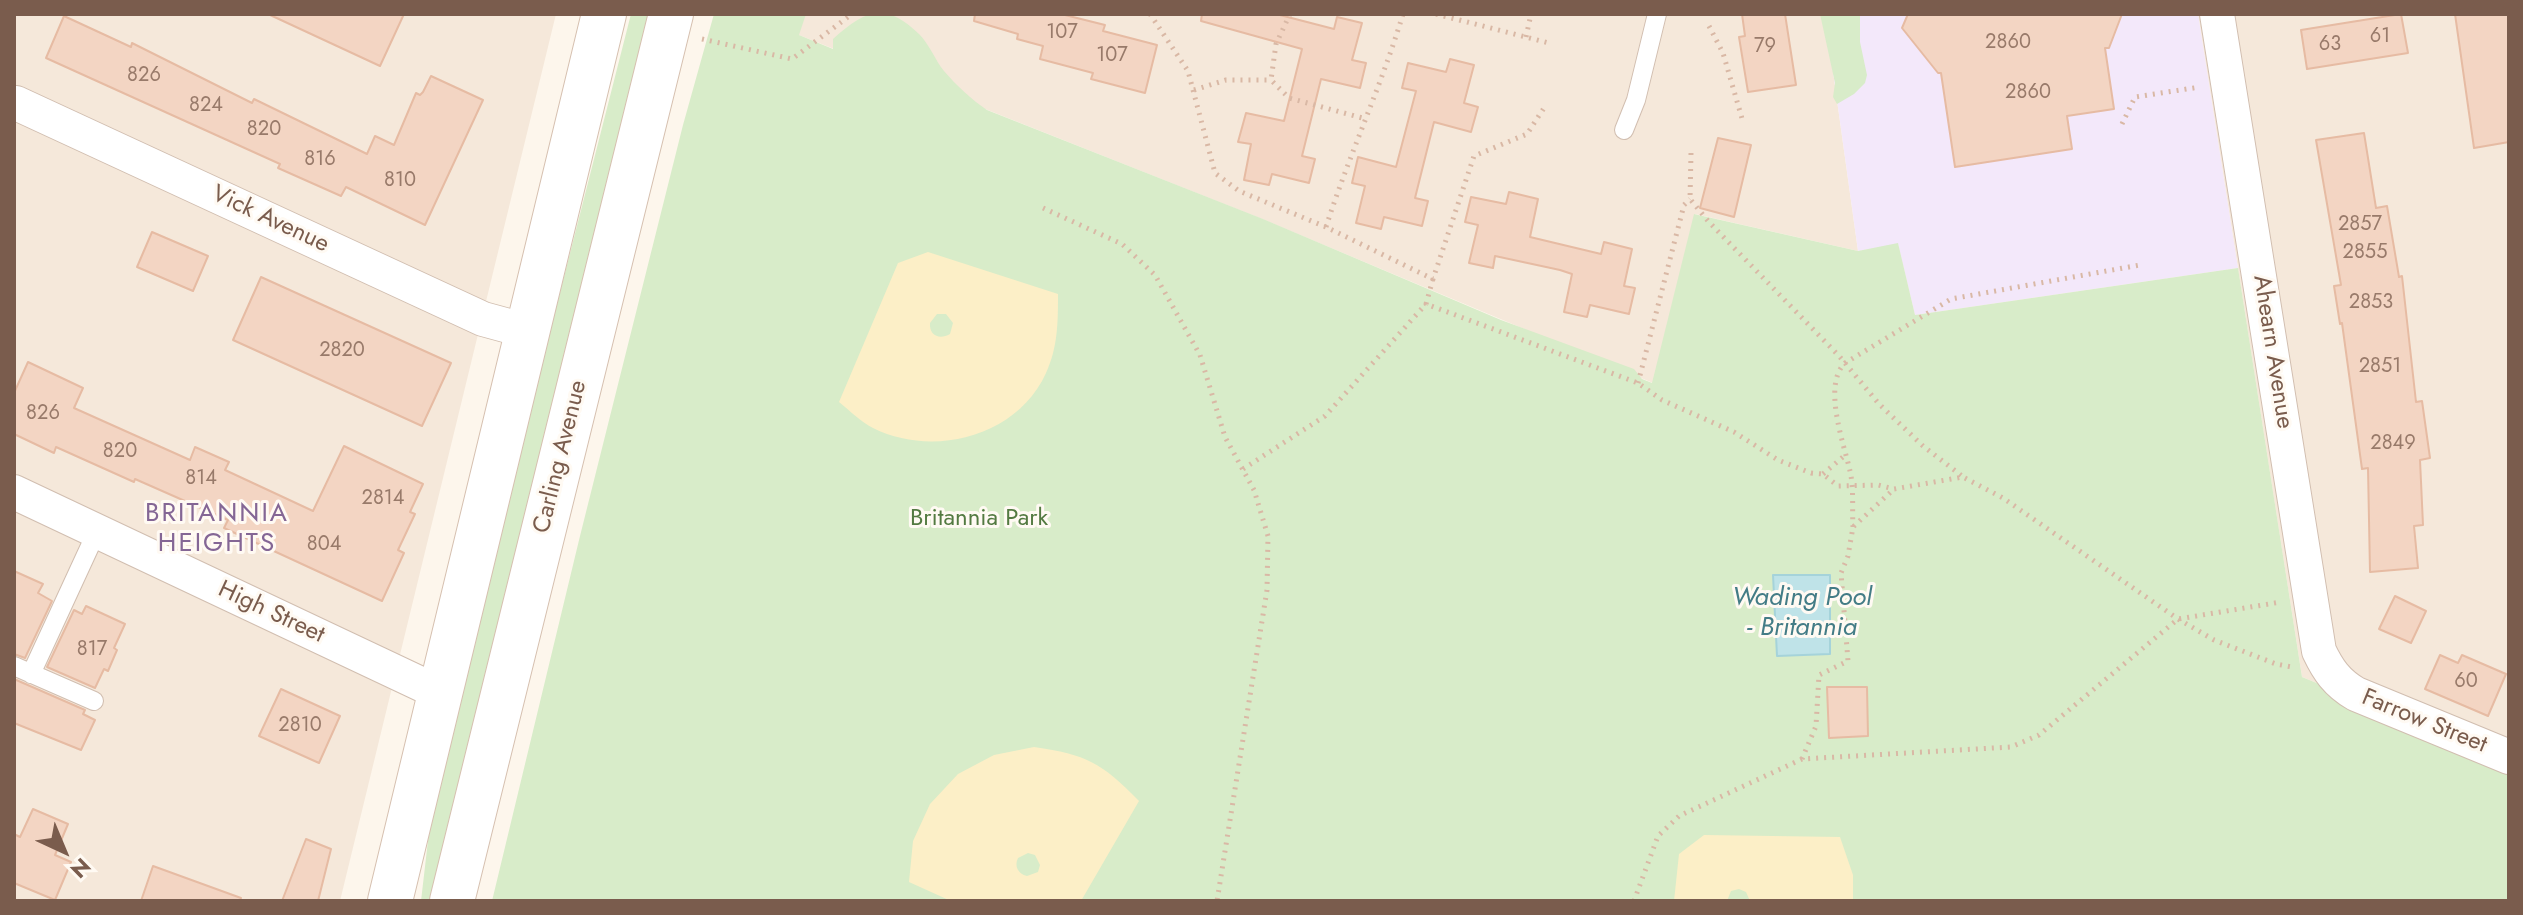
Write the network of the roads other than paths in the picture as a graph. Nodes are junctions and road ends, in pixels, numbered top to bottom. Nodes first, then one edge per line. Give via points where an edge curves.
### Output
1 (1657, 14) edge
2 (2217, 14) edge
3 (599, 16) edge
4 (685, 26) edge
5 (16, 103) edge
6 (1624, 130) dead end
7 (527, 331) junction
8 (14, 492) edge
9 (97, 531) junction
10 (23, 670) edge
11 (2340, 685) joint
12 (442, 694) junction
13 (94, 701) dead end
14 (2509, 757) edge
15 (390, 901) edge
16 (452, 901) edge

1 - 6 lane
2 - 11 street, Ahearn Avenue via 2319,651
3 - 7 main road
4 - 16 main road, Carling Avenue
5 - 7 street, Vick Avenue via 483,319
7 - 12 main road
8 - 9 street, High Street
9 - 10 lane
9 - 12 street, High Street
10 - 13 lane
11 - 14 street, Farrow Street
12 - 15 main road

